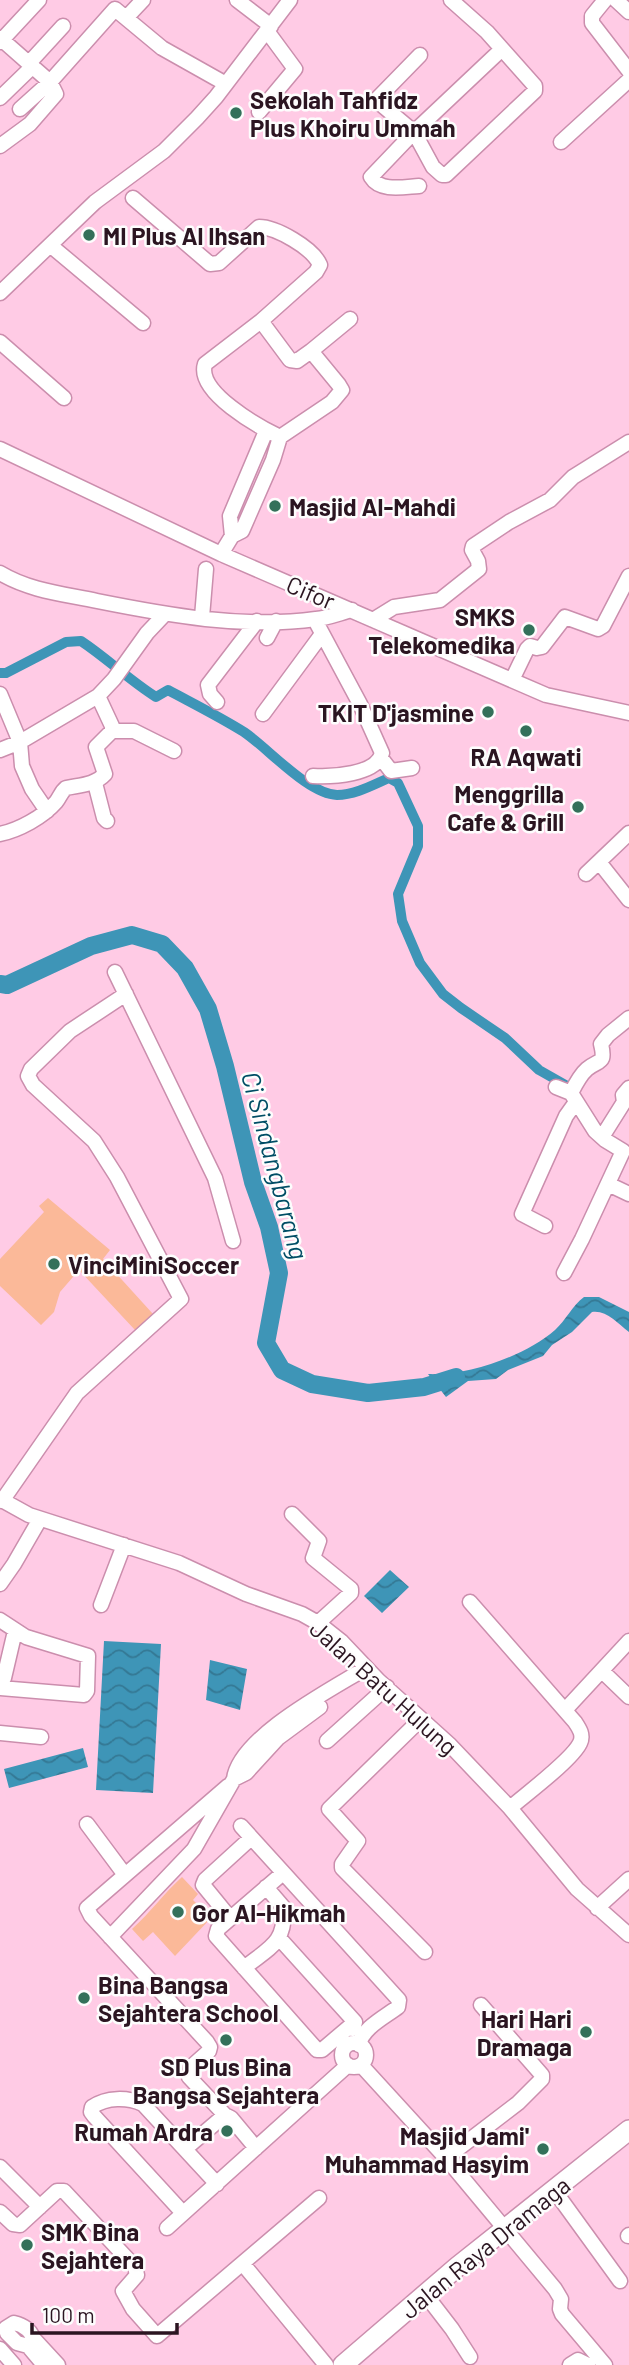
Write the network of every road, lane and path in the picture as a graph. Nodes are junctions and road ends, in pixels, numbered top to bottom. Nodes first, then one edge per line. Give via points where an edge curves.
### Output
1 (38, 0) edge
2 (119, 0) edge
3 (143, 0) edge
4 (237, 0) edge
5 (290, 0) edge
6 (451, 0) edge
7 (605, 0) edge
8 (616, 0) edge
9 (629, 12) edge
10 (129, 15) junction
11 (63, 26) dead end
12 (269, 28) junction
13 (1, 40) edge
14 (502, 49) junction
15 (420, 55) dead end
16 (32, 64) junction
17 (629, 71) edge
18 (629, 80) edge
19 (50, 82) junction
20 (226, 84) junction
21 (0, 99) edge
22 (20, 109) dead end
23 (259, 112) dead end
24 (414, 132) junction
25 (561, 142) dead end
26 (0, 146) edge
27 (419, 186) dead end
28 (134, 198) dead end
29 (50, 245) junction
30 (0, 293) edge
31 (351, 318) dead end
32 (261, 321) junction
33 (143, 323) dead end
34 (0, 342) edge
35 (311, 351) junction
36 (64, 398) dead end
37 (266, 431) junction
38 (281, 437) junction
39 (629, 442) edge
40 (0, 449) edge
41 (232, 536) junction
42 (221, 554) junction
43 (206, 569) dead end
44 (0, 573) edge
45 (629, 576) edge
46 (352, 610) junction
47 (166, 614) junction
48 (202, 617) junction
49 (315, 620) junction
50 (373, 620) junction
51 (257, 621) junction
52 (276, 621) junction
53 (322, 634) junction
54 (267, 638) dead end
55 (512, 680) junction
56 (0, 694) edge
57 (98, 696) junction
58 (217, 702) dead end
59 (629, 713) edge
60 (263, 714) dead end
61 (112, 731) junction
62 (20, 742) junction
63 (0, 750) edge
64 (174, 751) dead end
65 (381, 758) junction
66 (412, 768) dead end
67 (313, 776) dead end
68 (95, 783) junction
69 (47, 811) junction
70 (107, 821) dead end
71 (0, 834) edge
72 (629, 834) edge
73 (599, 862) junction
74 (586, 874) dead end
75 (629, 900) edge
76 (115, 972) dead end
77 (126, 994) junction
78 (629, 1018) edge
79 (556, 1087) dead end
80 (629, 1088) edge
81 (573, 1098) junction
82 (603, 1134) junction
83 (626, 1153) edge
84 (608, 1184) junction
85 (629, 1194) edge
86 (545, 1226) dead end
87 (233, 1241) dead end
88 (564, 1273) dead end
89 (1, 1500) edge
90 (292, 1514) dead end
91 (40, 1519) junction
92 (124, 1545) junction
93 (0, 1584) edge
94 (470, 1602) dead end
95 (101, 1605) dead end
96 (0, 1620) edge
97 (318, 1623) junction
98 (15, 1631) junction
99 (629, 1640) edge
100 (368, 1670) junction
101 (602, 1671) junction
102 (0, 1685) edge
103 (387, 1687) junction
104 (629, 1697) edge
105 (565, 1710) junction
106 (421, 1719) junction
107 (0, 1733) edge
108 (41, 1737) dead end
109 (327, 1741) dead end
110 (231, 1782) junction
111 (510, 1808) junction
112 (87, 1824) dead end
113 (241, 1826) dead end
114 (251, 1838) junction
115 (283, 1872) junction
116 (125, 1875) junction
117 (629, 1879) edge
118 (266, 1887) junction
119 (597, 1908) junction
120 (230, 1918) junction
121 (629, 1935) edge
122 (110, 1937) junction
123 (280, 1939) junction
124 (425, 1952) dead end
125 (244, 1968) junction
126 (481, 2006) dead end
127 (355, 2022) junction
128 (355, 2044) junction
129 (354, 2065) junction
130 (225, 2115) junction
131 (627, 2136) edge
132 (256, 2148) junction
133 (185, 2149) junction
134 (446, 2158) junction
135 (0, 2167) edge
136 (217, 2184) junction
137 (554, 2190) junction
138 (319, 2198) dead end
139 (40, 2207) junction
140 (0, 2212) edge
141 (183, 2213) junction
142 (167, 2228) dead end
143 (503, 2230) junction
144 (243, 2264) junction
145 (620, 2281) dead end
146 (425, 2294) junction
147 (4, 2320) edge
148 (31, 2342) junction
149 (0, 2349) edge
150 (470, 2357) dead end
151 (14, 2365) edge
152 (44, 2365) edge
153 (58, 2365) edge
154 (326, 2365) edge
155 (343, 2365) edge
156 (570, 2365) edge
157 (588, 2365) edge
158 (605, 2365) edge

1 - 13 street
2 - 10 street
3 - 10 street
4 - 12 street
5 - 12 street
6 - 14 street
7 - 17 street via 592,23
8 - 9 street
10 - 19 street via 111,11
10 - 20 street via 172,55
11 - 16 street
12 - 20 street
12 - 23 street via 295,69
13 - 16 street
14 - 24 street
14 - 24 street via 535,91 446,175 433,167
15 - 24 street via 377,101
16 - 19 street
16 - 21 street
18 - 25 street
19 - 22 street
19 - 26 street via 56,94 30,124
20 - 29 street via 164,151 95,202
24 - 27 street via 370,177 387,187
28 - 32 street via 210,264 219,262 259,227 289,237 317,258 316,272
29 - 30 street
29 - 33 street
31 - 35 street
32 - 35 street via 290,360 297,361
32 - 37 street via 203,369 224,402
34 - 36 street
35 - 38 street via 339,384 341,394
37 - 38 street
37 - 41 street via 230,516
38 - 41 street via 242,531
39 - 50 street via 573,477 550,500 473,547 479,569 447,597 394,607
40 - 42 street, Cifor
41 - 42 street
42 - 46 street, Cifor
43 - 48 street
44 - 47 street via 49,593
45 - 55 street via 603,626 593,628 565,617 542,647 527,649
46 - 49 street
46 - 50 street, Cifor
47 - 48 street
47 - 57 street
48 - 51 street
49 - 52 street
49 - 53 street
50 - 55 street, Cifor
51 - 52 street
51 - 58 street via 208,685
52 - 54 street
53 - 60 street
53 - 65 street via 378,741
55 - 59 street, Cifor via 546,695
56 - 62 street
57 - 61 street
57 - 62 street
61 - 64 street via 134,731
61 - 68 street via 97,744 105,774
62 - 63 street
62 - 69 street via 22,766
65 - 66 street via 391,771
65 - 67 street via 374,765 339,776
68 - 69 street via 66,788
68 - 70 street
69 - 71 street via 15,831
72 - 73 street
73 - 74 street
73 - 75 street
76 - 77 street
77 - 87 street via 215,1178
77 - 89 street via 70,1031 28,1076 33,1086 94,1141 181,1299 77,1393
78 - 81 street via 601,1044 601,1060 582,1074
79 - 81 street
80 - 82 street
81 - 82 street
81 - 86 street via 522,1214
82 - 83 street
83 - 84 street
84 - 85 street
84 - 88 street
89 - 91 street, Jalan Batu Hulung
90 - 97 street via 319,1541 313,1558 351,1590
91 - 92 street, Jalan Batu Hulung
91 - 93 street
92 - 95 street
92 - 97 street, Jalan Batu Hulung
94 - 105 street
96 - 98 street
97 - 100 street, Jalan Batu Hulung
98 - 102 street
98 - 102 street via 88,1656 87,1691 78,1695
99 - 101 street
100 - 103 street, Jalan Batu Hulung
100 - 110 street via 290,1728
101 - 104 street
101 - 105 street
103 - 106 street, Jalan Batu Hulung
103 - 109 street
105 - 111 street via 579,1728 580,1743
106 - 111 street, Jalan Batu Hulung
106 - 124 street via 329,1809 358,1841 342,1868
107 - 108 street
110 - 116 street
110 - 122 street via 194,1849
111 - 119 street, Jalan Batu Hulung
112 - 116 street
113 - 114 street
114 - 115 street
114 - 120 street via 202,1885
115 - 118 street
115 - 128 street via 399,2000 398,2007
116 - 122 street via 87,1908
117 - 119 street
118 - 120 street
118 - 123 street via 284,1908
119 - 121 street, Jalan Batu Hulung
120 - 125 street via 216,1936
122 - 130 street via 210,2047 188,2071 189,2077
123 - 125 street
123 - 127 street
125 - 127 street via 319,2051
126 - 134 street via 542,2079
127 - 128 street
128 - 129 street via 342,2053 343,2060
129 - 132 street
129 - 134 street
130 - 132 street
130 - 133 street
131 - 137 highway, Jalan Raya Dramaga
132 - 136 street
133 - 136 street
133 - 141 street via 140,2102 110,2100 92,2107 94,2116
134 - 143 street
135 - 139 street
136 - 141 street
137 - 143 highway, Jalan Raya Dramaga
137 - 145 street
138 - 144 street
139 - 140 street via 16,2225
139 - 144 street via 57,2191 64,2191 127,2257 137,2275 123,2291 156,2335
141 - 142 street
143 - 146 highway, Jalan Raya Dramaga
143 - 158 street via 560,2295 562,2314
144 - 154 street
146 - 150 street
146 - 155 highway, Jalan Raya Dramaga
147 - 148 street via 24,2326
148 - 152 street
148 - 153 street
149 - 151 street
156 - 157 street via 578,2360

